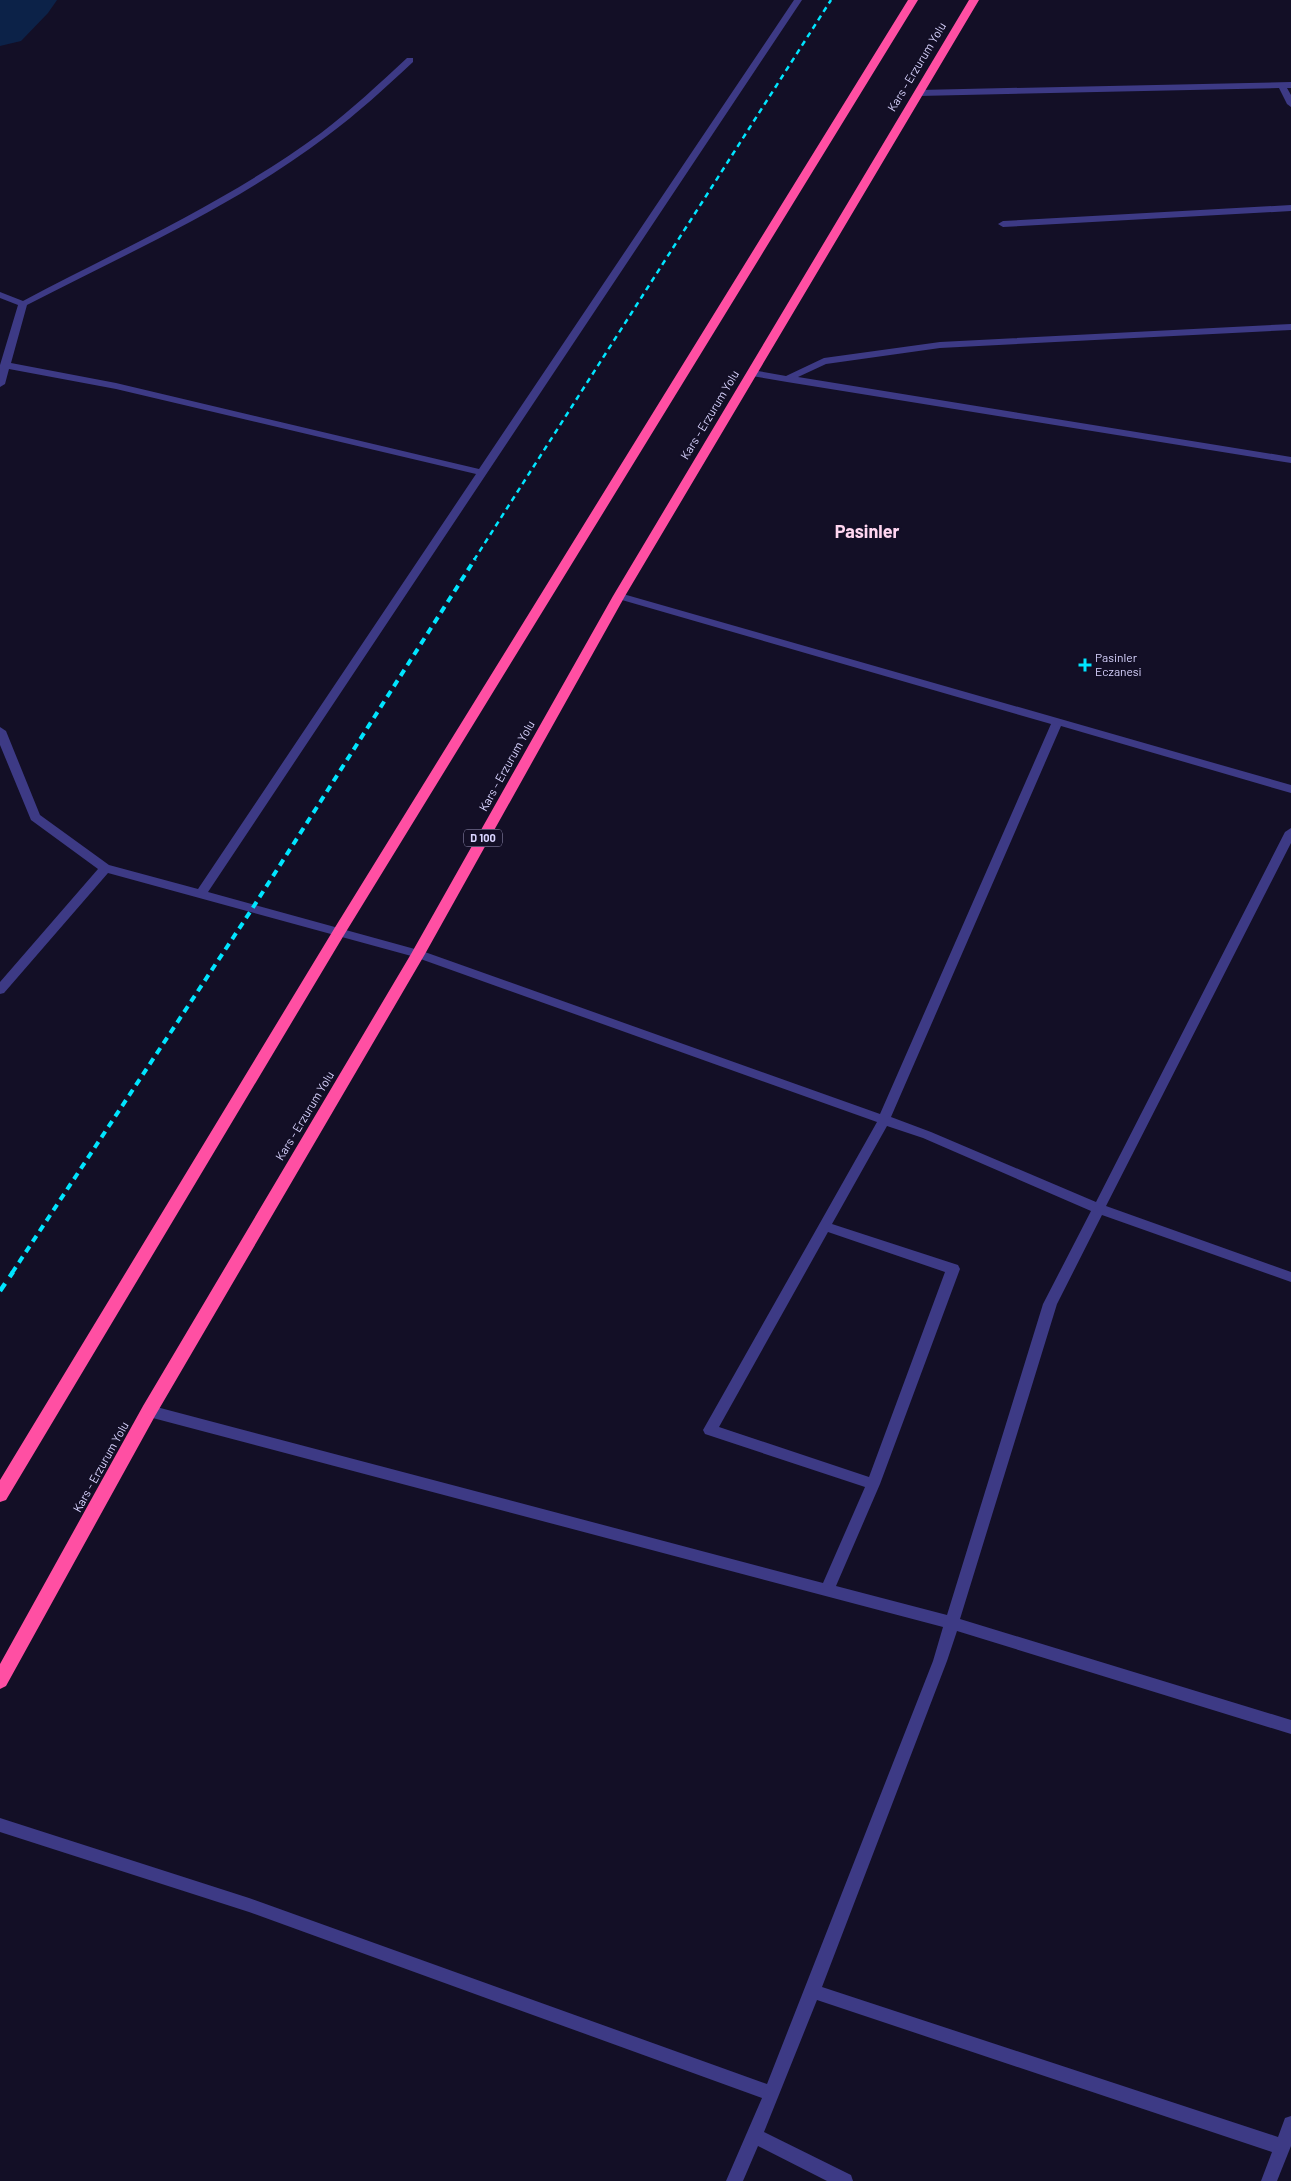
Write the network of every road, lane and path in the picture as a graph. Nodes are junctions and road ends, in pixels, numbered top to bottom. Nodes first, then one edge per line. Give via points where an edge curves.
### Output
1 (798, 0) edge
2 (913, 0) edge
3 (974, 0) edge
4 (410, 60) dead end
5 (1286, 85) edge
6 (919, 93) junction
7 (1291, 104) edge
8 (1291, 208) edge
9 (1003, 224) dead end
10 (0, 295) edge
11 (23, 304) junction
12 (1291, 327) edge
13 (6, 365) junction
14 (752, 373) junction
15 (787, 379) junction
16 (0, 384) edge
17 (1291, 460) edge
18 (483, 473) junction
19 (619, 596) junction
20 (1057, 722) junction
21 (0, 731) edge
22 (1291, 788) edge
23 (1291, 832) edge
24 (105, 868) junction
25 (200, 895) junction
26 (339, 932) junction
27 (418, 954) junction
28 (0, 990) edge
29 (884, 1120) junction
30 (1099, 1209) junction
31 (824, 1226) junction
32 (1291, 1277) edge
33 (149, 1411) junction
34 (873, 1484) junction
35 (0, 1495) edge
36 (828, 1589) junction
37 (952, 1623) junction
38 (0, 1681) edge
39 (1291, 1727) edge
40 (0, 1825) edge
41 (812, 1991) junction
42 (772, 2094) junction
43 (1291, 2124) edge
44 (754, 2136) junction
45 (1282, 2147) junction
46 (734, 2181) edge
47 (845, 2181) edge
48 (1269, 2181) edge

1 - 18 street
2 - 26 highway
3 - 6 highway, Kars - Erzurum Yolu / D 100
4 - 11 street via 360,108 292,158
5 - 6 street
5 - 7 street
6 - 14 highway, Kars - Erzurum Yolu / D 100
8 - 9 street
10 - 11 street
11 - 13 street
12 - 15 street via 940,345 824,361
13 - 16 street
13 - 18 street via 116,386
14 - 15 street
14 - 19 highway, Kars - Erzurum Yolu / D 100
15 - 17 street
18 - 25 street
19 - 20 street
19 - 27 highway, Kars - Erzurum Yolu / D 100
20 - 22 street
20 - 29 street
21 - 24 street via 35,817
23 - 30 street
24 - 25 street
24 - 28 street
25 - 26 street
26 - 27 street
26 - 35 highway
27 - 29 street
27 - 33 highway, Kars - Erzurum Yolu / D 100
29 - 30 street via 927,1135
29 - 31 street
30 - 32 street
30 - 37 street via 1050,1304
31 - 34 street via 953,1269
31 - 34 street via 710,1430
33 - 36 street
33 - 38 highway, Kars - Erzurum Yolu / D 100
34 - 36 street
36 - 37 street
37 - 39 street
37 - 41 street
40 - 42 street via 249,1904
41 - 42 street
41 - 45 street
42 - 44 street
43 - 45 street
44 - 46 street
44 - 47 street
45 - 48 street

